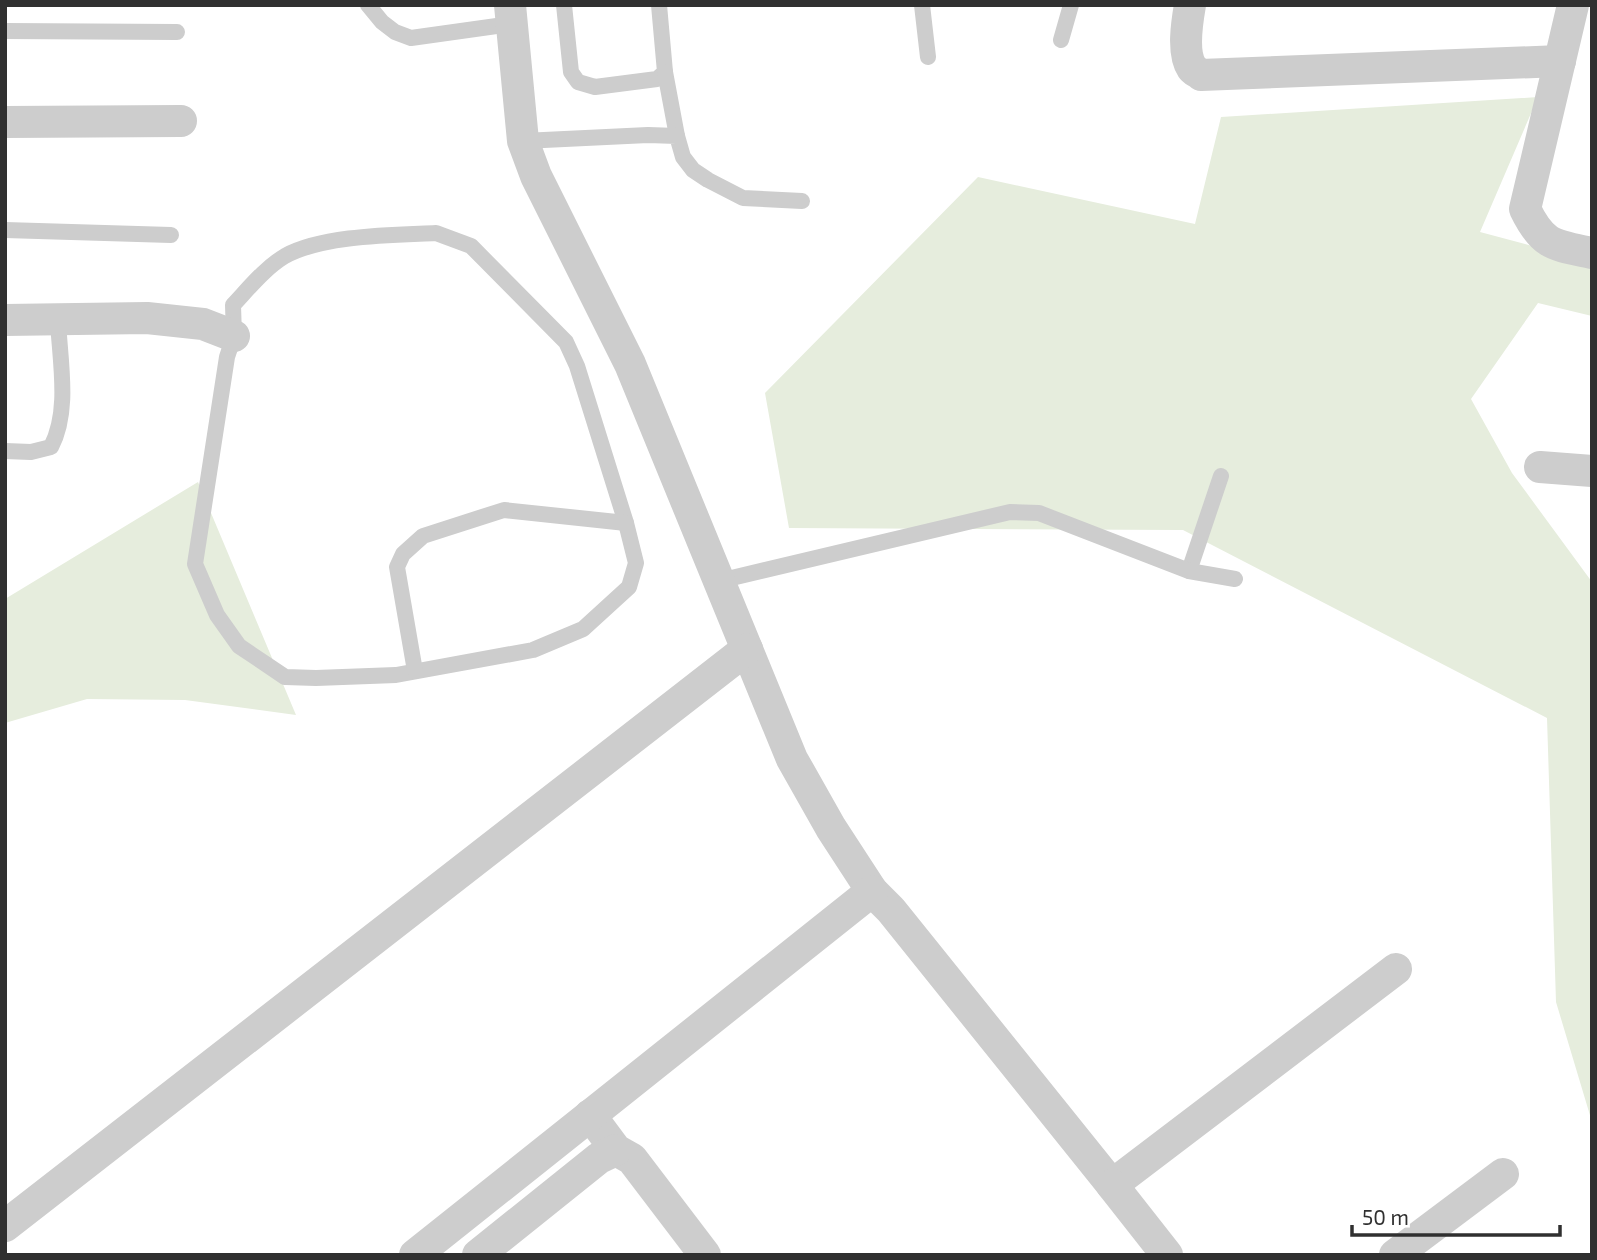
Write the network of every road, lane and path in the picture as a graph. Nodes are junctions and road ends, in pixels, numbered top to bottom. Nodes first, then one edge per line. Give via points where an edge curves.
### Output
1 (368, 5) edge
2 (564, 5) edge
3 (659, 5) edge
4 (922, 5) edge
5 (1071, 5) edge
6 (1189, 5) edge
7 (1573, 5) edge
8 (510, 15) edge
9 (5, 31) edge
10 (177, 32) dead end
11 (1061, 40) dead end
12 (928, 57) dead end
13 (1560, 61) junction
14 (665, 72) junction
15 (181, 121) dead end
16 (5, 122) edge
17 (677, 136) junction
18 (523, 141) junction
19 (802, 201) dead end
20 (5, 230) edge
21 (171, 235) dead end
22 (1592, 253) edge
23 (5, 320) edge
24 (58, 321) junction
25 (234, 336) junction
26 (5, 451) edge
27 (1540, 467) dead end
28 (1592, 471) edge
29 (1221, 475) dead end
30 (626, 523) junction
31 (1189, 571) junction
32 (1235, 579) dead end
33 (719, 581) junction
34 (747, 649) junction
35 (415, 671) junction
36 (872, 891) junction
37 (1396, 969) dead end
38 (590, 1115) junction
39 (615, 1150) junction
40 (1503, 1174) dead end
41 (1112, 1185) junction
42 (5, 1226) edge
43 (415, 1255) edge
44 (478, 1255) edge
45 (705, 1255) edge
46 (1167, 1255) edge
47 (1395, 1255) edge

1 - 8 lane via 395,32 411,38
2 - 14 lane via 571,72 578,82 596,87 657,79
3 - 14 lane
4 - 12 lane
5 - 11 lane
6 - 13 street via 1188,54 1192,68 1201,75
7 - 13 street
8 - 18 street
9 - 10 lane
13 - 22 street via 1525,209 1534,227 1552,244
14 - 17 lane
15 - 16 street
17 - 18 lane
17 - 19 lane via 683,157 708,180 743,198
18 - 33 street via 630,364
20 - 21 lane
23 - 24 street
24 - 25 street via 147,318 203,324
24 - 26 lane via 60,430 51,447
25 - 30 lane via 233,305 285,256 332,241 396,234 436,233 471,246 566,342
25 - 35 lane via 195,564 217,615 239,646 285,677
27 - 28 street
29 - 31 lane
30 - 35 lane via 636,563 629,587 583,629 533,650
30 - 35 lane via 504,510 424,536 403,554 397,567
31 - 32 lane
31 - 33 lane via 1039,513 1010,512
33 - 34 street
34 - 36 street via 792,759
34 - 42 street
36 - 38 street
36 - 41 street
37 - 41 street
38 - 39 street
38 - 43 street
39 - 44 street
39 - 45 street via 632,1159
40 - 47 street
41 - 46 street

